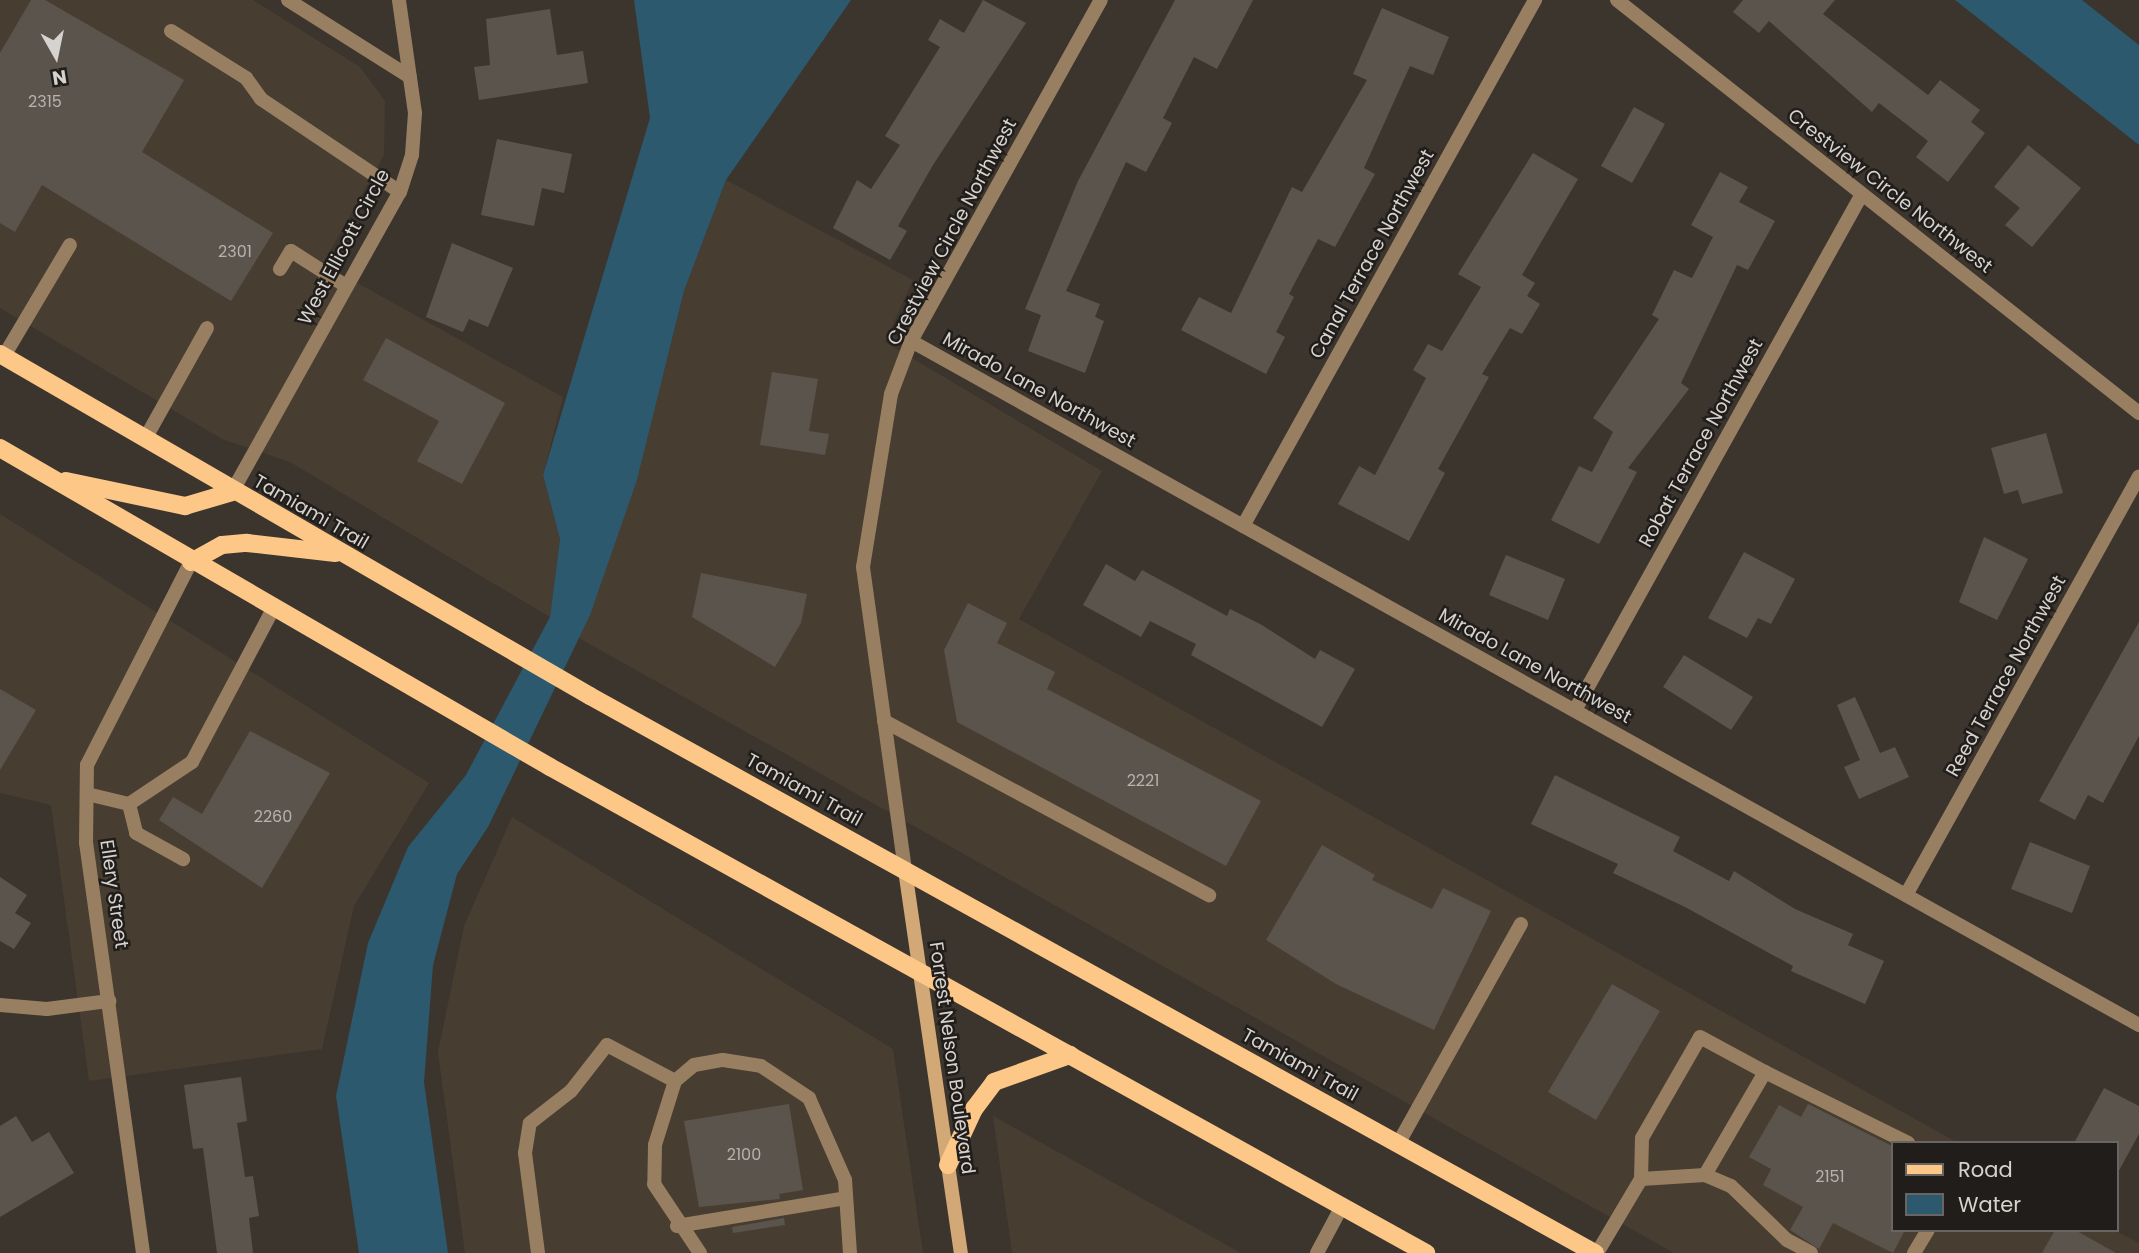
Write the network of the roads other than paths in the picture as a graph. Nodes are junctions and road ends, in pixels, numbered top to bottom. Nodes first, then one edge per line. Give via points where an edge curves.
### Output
1 (288, 0) edge
2 (399, 0) edge
3 (1101, 0) edge
4 (1535, 0) edge
5 (1617, 0) edge
6 (171, 31) dead end
7 (410, 76) junction
8 (400, 192) junction
9 (1862, 194) junction
10 (70, 245) dead end
11 (280, 269) dead end
12 (346, 286) junction
13 (207, 328) dead end
14 (911, 341) junction
15 (2, 355) edge
16 (2139, 413) edge
17 (145, 439) junction
18 (0, 448) edge
19 (46, 476) junction
20 (2139, 476) edge
21 (232, 492) junction
22 (1243, 526) junction
23 (342, 554) junction
24 (191, 562) junction
25 (273, 609) junction
26 (1575, 710) junction
27 (884, 722) junction
28 (87, 794) junction
29 (129, 804) junction
30 (183, 859) dead end
31 (905, 870) junction
32 (1209, 895) dead end
33 (1906, 895) junction
34 (1521, 924) dead end
35 (921, 972) junction
36 (110, 1001) junction
37 (0, 1005) edge
38 (2139, 1025) edge
39 (1070, 1055) junction
40 (1765, 1072) junction
41 (676, 1081) junction
42 (1905, 1141) edge
43 (1398, 1144) junction
44 (948, 1166) junction
45 (1705, 1175) junction
46 (1641, 1179) junction
47 (846, 1198) junction
48 (1342, 1206) junction
49 (677, 1226) junction
50 (1927, 1232) edge
51 (143, 1253) edge
52 (538, 1253) edge
53 (700, 1253) edge
54 (850, 1253) edge
55 (961, 1253) edge
56 (1317, 1253) edge
57 (1426, 1253) edge
58 (1596, 1253) edge
59 (1811, 1253) edge
60 (1914, 1253) edge

1 - 7 street
2 - 7 street, West Ellicott Circle
3 - 14 street, Crestview Circle Northwest
4 - 22 street, Canal Terrace Northwest
5 - 9 street, Crestview Circle Northwest
6 - 8 street
7 - 8 street, West Ellicott Circle via 412,155
8 - 12 street, West Ellicott Circle
9 - 16 street, Crestview Circle Northwest
9 - 26 street, Robat Terrace Northwest
10 - 15 street
11 - 12 street via 291,251
12 - 21 street, West Ellicott Circle
13 - 17 street
14 - 22 street, Mirado Lane Northwest
14 - 27 street, Crestview Circle Northwest via 891,394 863,567
15 - 17 main road, Tamiami Trail
17 - 21 main road, Tamiami Trail
18 - 19 main road
19 - 21 main road via 185,506
19 - 24 main road
20 - 33 street, Reed Terrace Northwest
21 - 23 main road, Tamiami Trail
22 - 26 street, Mirado Lane Northwest
23 - 24 main road via 247,543 222,545
23 - 31 main road, Tamiami Trail
24 - 25 main road
24 - 28 street, Ellery Street via 87,765
25 - 29 street via 192,762
25 - 35 main road
26 - 33 street, Mirado Lane Northwest
27 - 31 street, Crestview Circle Northwest
27 - 32 street
28 - 29 street
28 - 36 street, Ellery Street via 86,843
29 - 30 street via 135,833
31 - 35 street, Forrest Nelson Boulevard
31 - 43 main road, Tamiami Trail
33 - 38 street, Mirado Lane Northwest
34 - 43 street
35 - 39 main road
35 - 44 street, Forrest Nelson Boulevard
36 - 37 street via 47,1009
36 - 51 street, Ellery Street
39 - 44 main road via 994,1082 974,1109
39 - 48 main road
40 - 42 street
40 - 45 street
40 - 46 street via 1700,1037 1642,1138
41 - 47 street via 694,1065 723,1060 761,1066 790,1082 809,1098 833,1144
41 - 49 street via 655,1145 654,1184
41 - 52 street via 607,1045 572,1091 530,1123 524,1153
43 - 58 main road, Tamiami Trail
44 - 55 street, Forrest Nelson Boulevard
45 - 46 street
45 - 59 street via 1731,1186 1787,1240
46 - 58 street
47 - 49 street
47 - 54 street
48 - 56 street
48 - 57 main road
49 - 53 street
50 - 60 street

